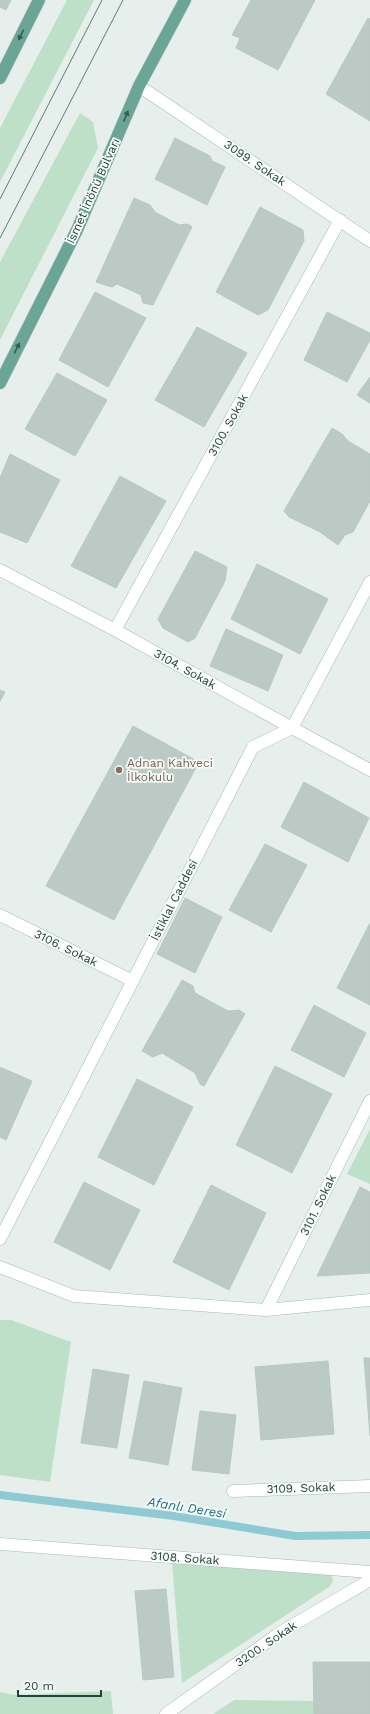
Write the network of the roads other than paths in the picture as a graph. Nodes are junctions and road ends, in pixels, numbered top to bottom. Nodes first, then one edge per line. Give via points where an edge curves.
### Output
1 (39, 0) edge
2 (185, 0) edge
3 (0, 78) edge
4 (139, 86) junction
5 (340, 220) junction
6 (370, 240) edge
7 (0, 383) edge
8 (0, 570) edge
9 (370, 582) edge
10 (115, 630) junction
11 (292, 728) junction
12 (370, 770) edge
13 (0, 915) edge
14 (133, 981) junction
15 (370, 1101) edge
16 (0, 1239) edge
17 (0, 1267) edge
18 (370, 1300) edge
19 (266, 1310) junction
20 (370, 1486) edge
21 (233, 1491) dead end
22 (0, 1544) edge
23 (370, 1572) edge
24 (370, 1580) edge
25 (166, 1714) edge

1 -> 3 main road
2 - 4 main road, İsmet İnönü Bulvarı
4 - 5 street, 3099. Sokak
7 -> 4 main road, İsmet İnönü Bulvarı via 77,230
5 - 6 street, 3099. Sokak
5 - 10 street, 3100. Sokak
8 - 10 street, 3104. Sokak
9 - 11 street
10 - 11 street, 3104. Sokak
11 - 12 street, 3104. Sokak
11 - 14 street, İstiklal Caddesi via 253,747
13 - 14 street, 3106. Sokak
14 - 16 street, İstiklal Caddesi
15 - 19 street, 3101. Sokak
17 - 19 street via 74,1296
18 - 19 street
20 - 21 street, 3109. Sokak
22 - 23 street, 3108. Sokak
24 - 25 street, 3200. Sokak via 280,1632

